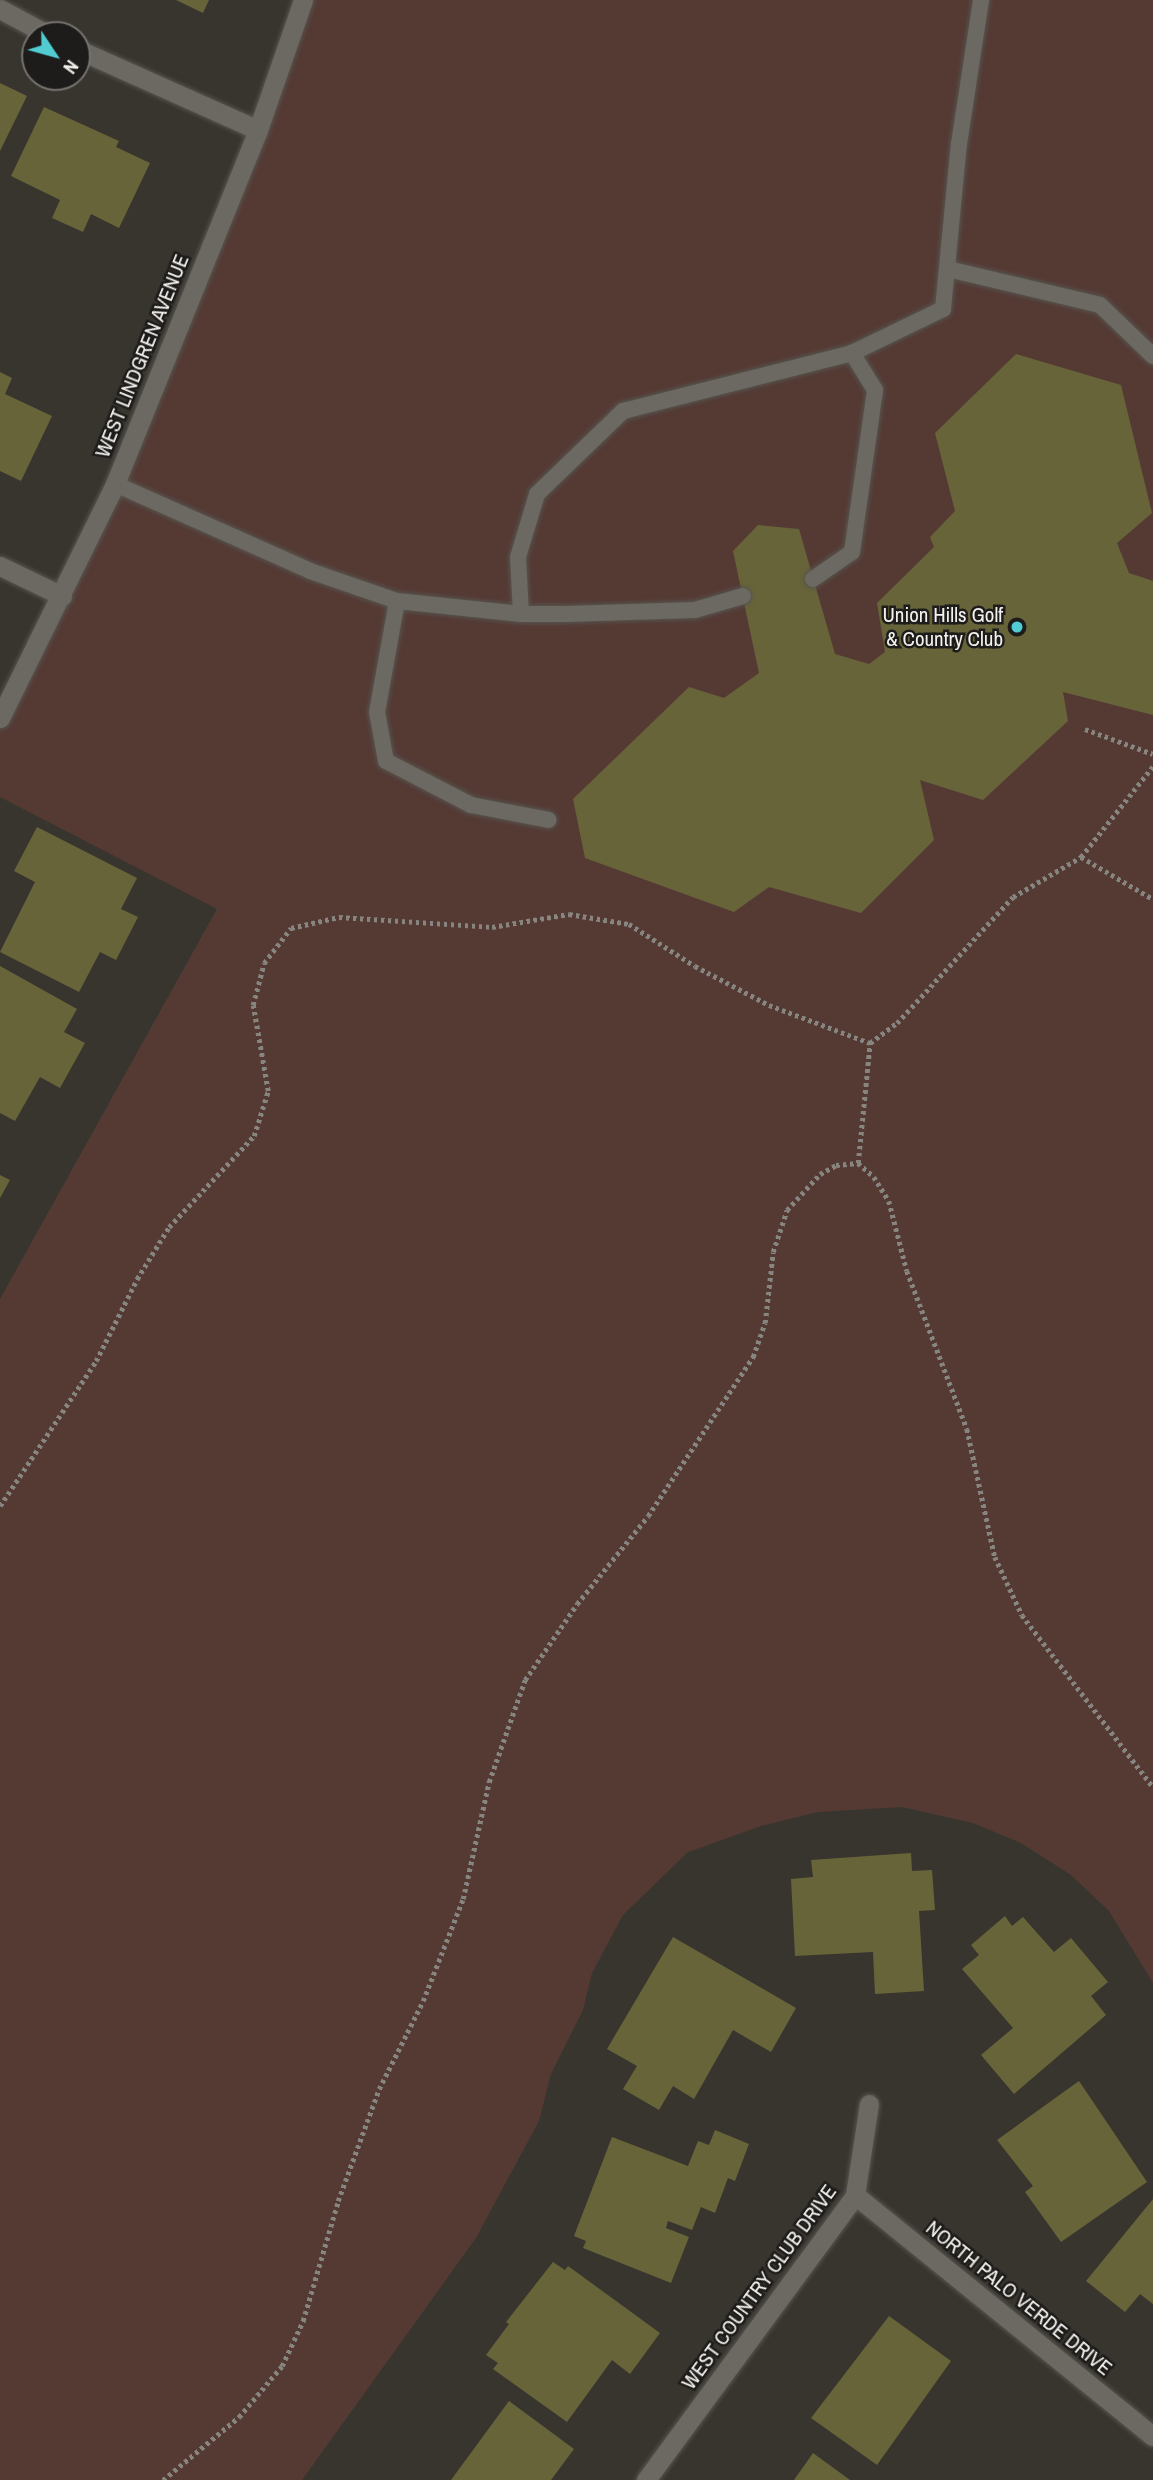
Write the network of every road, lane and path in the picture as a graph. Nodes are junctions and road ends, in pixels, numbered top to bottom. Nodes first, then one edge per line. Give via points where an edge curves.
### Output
1 (303, 0) edge
2 (981, 0) edge
3 (0, 9) edge
4 (22, 21) edge
5 (91, 55) edge
6 (258, 130) junction
7 (948, 269) junction
8 (852, 353) junction
9 (1153, 356) edge
10 (115, 484) junction
11 (0, 566) edge
12 (813, 579) dead end
13 (62, 596) junction
14 (743, 596) dead end
15 (397, 601) junction
16 (521, 614) junction
17 (0, 718) edge
18 (1085, 729) dead end
19 (1153, 754) edge
20 (1153, 766) edge
21 (549, 820) dead end
22 (1081, 857) junction
23 (1153, 900) edge
24 (870, 1043) junction
25 (858, 1163) junction
26 (0, 1506) edge
27 (1153, 1787) edge
28 (869, 2104) dead end
29 (855, 2195) junction
30 (1153, 2436) edge
31 (163, 2480) edge
32 (646, 2480) edge

1 - 6 street, WEST LINDGREN AVENUE
2 - 7 lane via 959,144
3 - 4 street
5 - 6 street
6 - 10 street, WEST LINDGREN AVENUE
7 - 8 lane via 943,309
7 - 9 lane via 1101,305
8 - 12 lane via 875,390 852,552
8 - 16 lane via 623,411 537,494 518,557
10 - 13 street, WEST LINDGREN AVENUE
10 - 15 lane via 310,570
11 - 13 street
13 - 17 street, WEST LINDGREN AVENUE
14 - 16 lane via 695,610
15 - 16 lane
15 - 21 lane via 377,712 386,761 471,805
18 - 19 path
20 - 22 path
22 - 23 path
22 - 24 path via 1013,897 897,1023
24 - 25 path
24 - 26 path via 769,1005 695,967 629,924 569,914 492,927 339,917 291,928 264,963 253,1005 268,1091 254,1136 169,1227 136,1279 96,1361
25 - 27 path via 874,1177 889,1201 907,1271 967,1429 995,1558 1022,1615
25 - 31 path via 836,1165 820,1174 787,1210 773,1252 765,1322 753,1357 648,1516 577,1604 525,1680 489,1782 463,1899 423,2001 379,2089 338,2201 303,2321 282,2367 239,2417
28 - 29 street, WEST COUNTRY CLUB DRIVE
29 - 30 street, NORTH PALO VERDE DRIVE
29 - 32 street, WEST COUNTRY CLUB DRIVE

